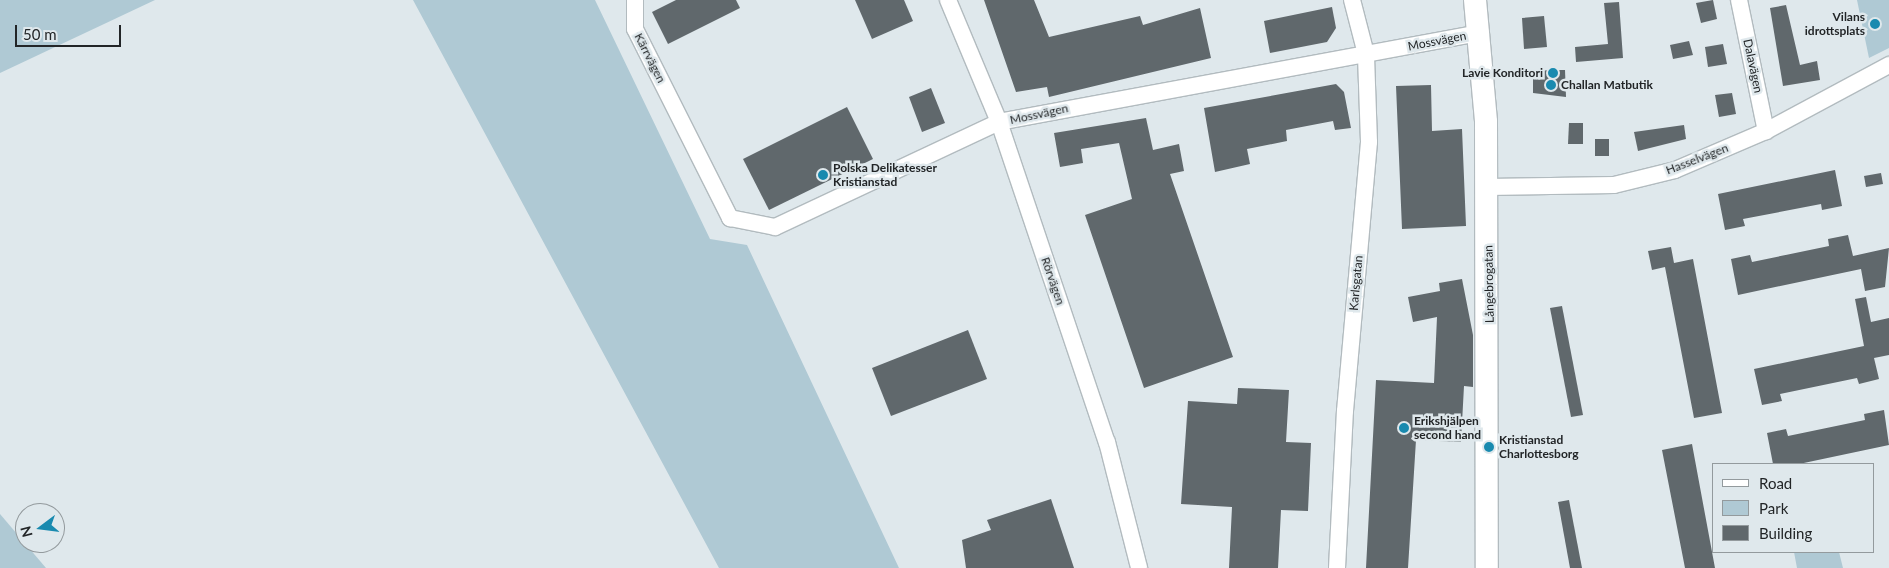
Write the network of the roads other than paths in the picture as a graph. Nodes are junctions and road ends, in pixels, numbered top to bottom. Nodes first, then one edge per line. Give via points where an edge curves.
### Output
1 (636, 0) edge
2 (948, 0) edge
3 (1352, 0) edge
4 (1475, 0) edge
5 (1739, 0) edge
6 (1481, 33) junction
7 (1366, 54) junction
8 (1889, 65) edge
9 (679, 114) joint
10 (999, 122) junction
11 (1766, 131) junction
12 (1488, 188) junction
13 (1139, 568) edge
14 (1337, 568) edge
15 (1488, 568) edge

1 - 9 street, Kärrvägen via 635,29
2 - 10 street, Rörvägen
3 - 7 street, Karlsgatan
4 - 6 main road, Långebrogatan
5 - 11 street, Dalavägen
6 - 7 street, Mossvägen
6 - 12 main road, Långebrogatan
7 - 10 street, Mossvägen
7 - 14 street, Karlsgatan via 1370,142 1345,411
8 - 11 street, Hasselvägen
9 - 10 street, Mossvägen via 730,218 775,227
10 - 13 street, Rörvägen via 1107,442
11 - 12 street, Hasselvägen via 1675,170 1614,185
12 - 15 main road, Långebrogatan

